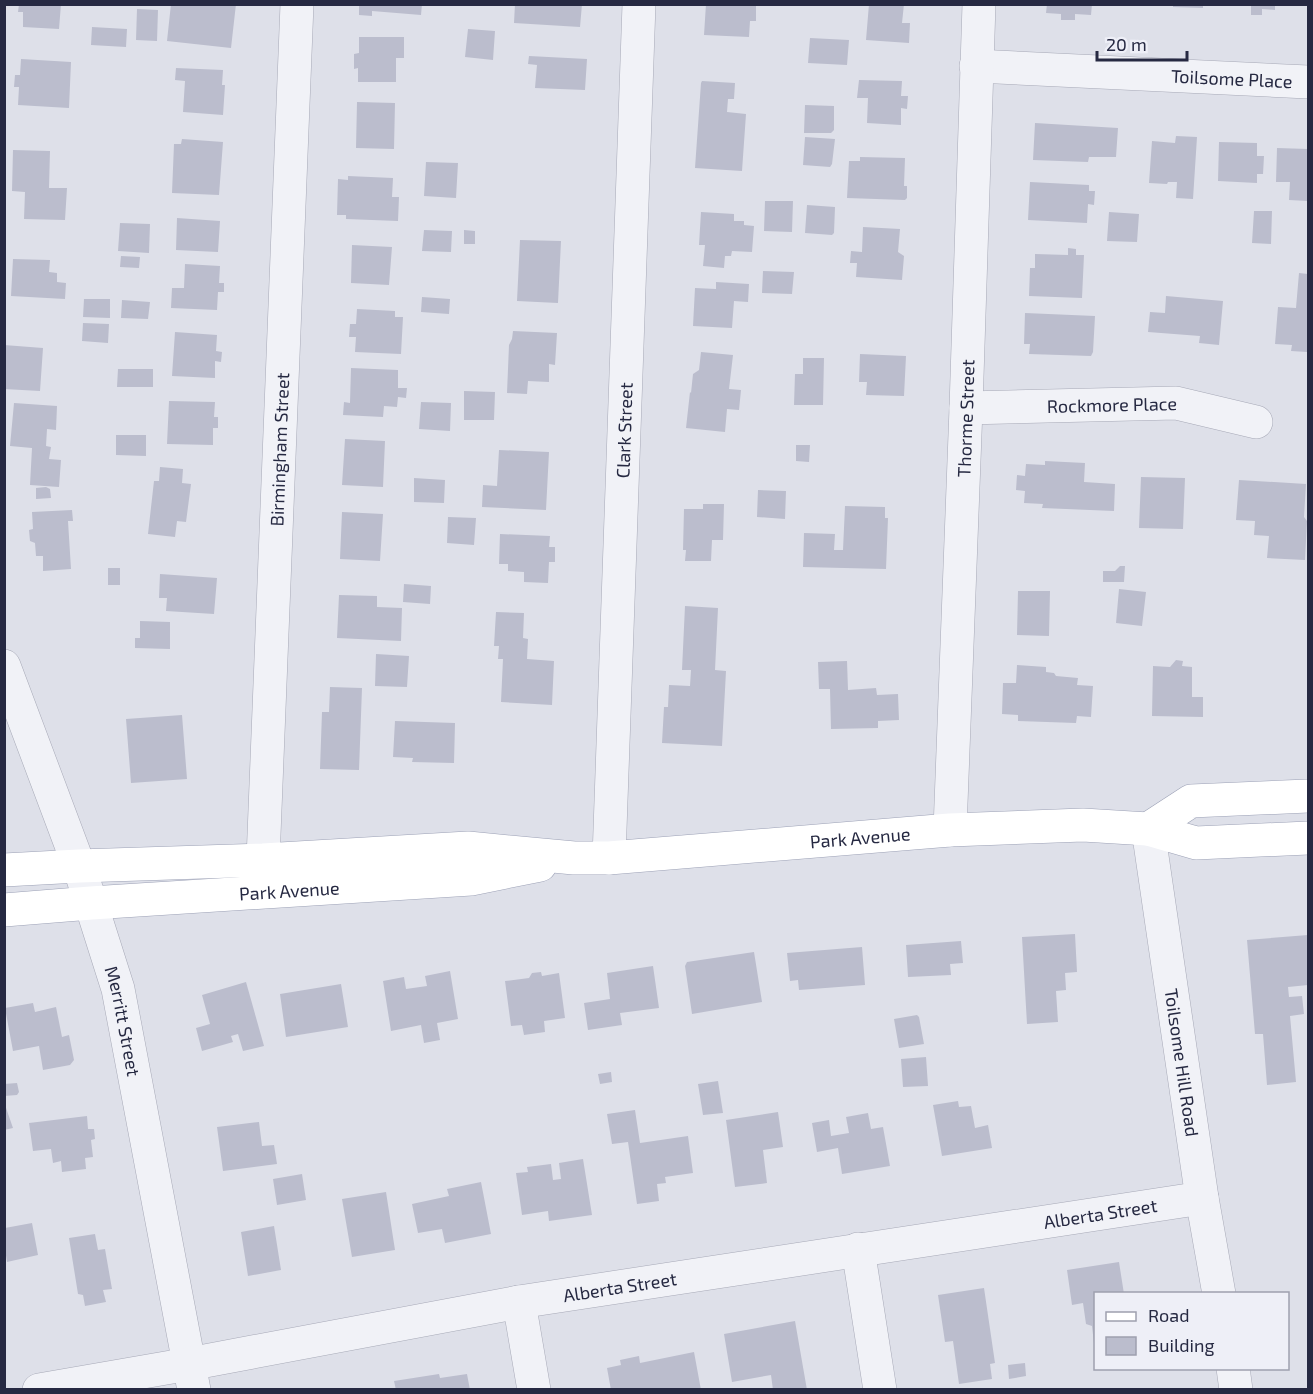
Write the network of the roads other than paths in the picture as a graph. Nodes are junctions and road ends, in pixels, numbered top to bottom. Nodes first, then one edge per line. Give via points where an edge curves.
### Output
1 (297, 4) edge
2 (639, 4) edge
3 (979, 4) edge
4 (976, 66) junction
5 (1308, 82) edge
6 (966, 408) junction
7 (1256, 422) dead end
8 (4, 666) edge
9 (1308, 796) edge
10 (1148, 829) junction
11 (950, 830) junction
12 (1308, 838) edge
13 (574, 858) junction
14 (609, 858) junction
15 (263, 860) junction
16 (79, 866) junction
17 (4, 870) edge
18 (266, 893) junction
19 (91, 903) junction
20 (4, 910) edge
21 (1202, 1198) junction
22 (858, 1249) junction
23 (1219, 1292) edge
24 (519, 1302) junction
25 (1233, 1370) edge
26 (192, 1377) edge
27 (39, 1389) edge
28 (534, 1389) edge
29 (880, 1389) edge
30 (1236, 1389) edge

1 - 15 street, Birmingham Street
2 - 14 street, Clark Street
3 - 4 street, Thorme Street
4 - 5 street, Toilsome Place
4 - 6 street, Thorme Street
6 - 7 street, Rockmore Place via 1176,404
6 - 11 street, Thorme Street
8 - 16 street, Merritt Street
9 - 10 main road via 1191,801
10 - 11 main road, Park Avenue via 1083,825
10 - 12 main road, Park Avenue via 1196,843
10 - 21 street, Toilsome Hill Road
11 - 14 main road, Park Avenue
13 - 14 main road, Park Avenue
13 - 15 main road, Park Avenue via 468,848
13 - 18 main road, Park Avenue via 471,879
15 - 16 main road, Park Avenue
15 - 18 street, Birmingham Street
16 - 17 main road, Park Avenue
16 - 19 street, Merritt Street
18 - 19 main road, Park Avenue
19 - 20 main road, Park Avenue
19 - 26 street, Merritt Street via 118,989
21 - 22 street, Alberta Street
21 - 23 street, Toilsome Hill Road
22 - 24 street, Alberta Street
22 - 29 street
24 - 26 street, Alberta Street
24 - 28 street
25 - 30 street
26 - 27 street, Alberta Street

